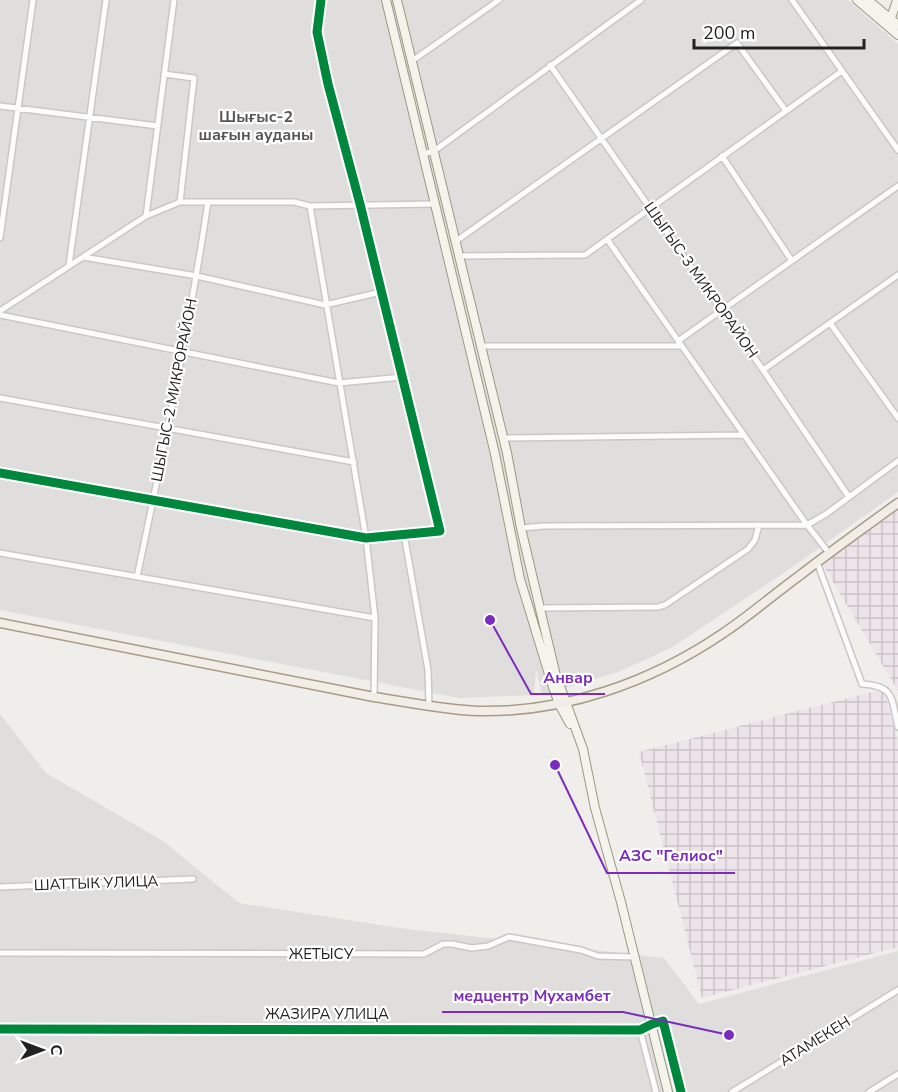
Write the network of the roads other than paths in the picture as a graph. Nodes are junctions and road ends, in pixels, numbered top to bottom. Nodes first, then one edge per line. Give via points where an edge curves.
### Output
1 (33, 0) edge
2 (106, 0) edge
3 (174, 0) edge
4 (321, 0) edge
5 (386, 0) edge
6 (397, 0) edge
7 (499, 0) edge
8 (640, 0) edge
9 (792, 0) edge
10 (857, 0) edge
11 (868, 0) edge
12 (897, 0) edge
13 (889, 22) junction
14 (898, 25) edge
15 (898, 35) edge
16 (412, 61) junction
17 (550, 65) junction
18 (842, 71) junction
19 (165, 74) junction
20 (0, 106) edge
21 (18, 108) junction
22 (786, 111) junction
23 (90, 117) junction
24 (158, 126) junction
25 (601, 138) junction
26 (898, 150) edge
27 (434, 151) junction
28 (423, 154) junction
29 (722, 156) junction
30 (898, 186) edge
31 (180, 202) junction
32 (208, 202) junction
33 (360, 204) junction
34 (435, 204) junction
35 (310, 206) junction
36 (650, 208) junction
37 (146, 216) junction
38 (0, 238) edge
39 (607, 239) junction
40 (456, 241) junction
41 (82, 256) junction
42 (459, 256) junction
43 (792, 261) junction
44 (69, 265) junction
45 (898, 274) edge
46 (196, 276) junction
47 (381, 292) junction
48 (325, 305) junction
49 (722, 310) junction
50 (0, 313) edge
51 (830, 323) junction
52 (678, 340) junction
53 (481, 346) junction
54 (682, 346) junction
55 (181, 353) junction
56 (763, 370) junction
57 (402, 377) junction
58 (339, 383) junction
59 (0, 398) edge
60 (898, 418) edge
61 (168, 430) junction
62 (744, 435) junction
63 (503, 438) junction
64 (507, 453) junction
65 (495, 454) junction
66 (898, 461) edge
67 (354, 462) junction
68 (0, 473) edge
69 (849, 497) junction
70 (153, 501) junction
71 (898, 503) edge
72 (759, 525) junction
73 (807, 525) junction
74 (521, 528) junction
75 (404, 534) junction
76 (366, 538) junction
77 (0, 553) edge
78 (829, 553) junction
79 (817, 562) junction
80 (137, 577) junction
81 (540, 608) junction
82 (375, 618) junction
83 (0, 623) edge
84 (374, 697) junction
85 (562, 703) junction
86 (429, 705) junction
87 (893, 707) junction
88 (898, 715) edge
89 (898, 727) edge
90 (193, 879) dead end
91 (0, 887) edge
92 (0, 953) edge
93 (635, 957) junction
94 (898, 990) edge
95 (652, 1024) junction
96 (0, 1029) edge
97 (640, 1030) junction
98 (898, 1074) edge
99 (656, 1092) edge
100 (669, 1092) edge
101 (681, 1092) edge
102 (732, 1092) edge
103 (869, 1092) edge

1 - 21 street
2 - 23 street
3 - 19 street
4 - 33 street via 317,32
5 - 28 main road
6 - 16 main road
7 - 16 street
8 - 17 street
9 - 18 street
10 - 13 main road
11 - 13 main road
12 - 13 main road
13 - 14 main road
13 - 15 main road
16 - 27 main road
17 - 25 street, ШЫГЫС-3 МИКРОРАЙОН
17 - 27 street
18 - 22 street
18 - 26 street
19 - 24 street
19 - 31 street via 194,78
20 - 21 street
21 - 23 street
21 - 38 street
22 - 25 street via 737,43
22 - 29 street
23 - 24 street
23 - 44 street
24 - 37 street
25 - 36 street, ШЫГЫС-3 МИКРОРАЙОН
25 - 40 street
27 - 28 street
27 - 40 main road
28 - 34 main road
29 - 36 street
29 - 43 street
30 - 43 street
31 - 32 street
31 - 37 street
32 - 35 street via 294,202
32 - 46 street, ШЫГЫС-2 МИКРОРАЙОН
33 - 34 street
33 - 35 street
33 - 47 street
34 - 65 main road
35 - 48 street
36 - 39 street
36 - 49 street, ШЫГЫС-3 МИКРОРАЙОН
37 - 41 street
39 - 42 street via 585,255
39 - 52 street
40 - 42 main road
41 - 44 street
41 - 46 street
42 - 53 main road
43 - 49 street
44 - 50 street
45 - 51 street
46 - 48 street
46 - 55 street, ШЫГЫС-2 МИКРОРАЙОН
47 - 48 street
47 - 57 street
48 - 58 street
49 - 52 street
49 - 56 street, ШЫГЫС-3 МИКРОРАЙОН
50 - 55 street via 8,318
51 - 56 street
51 - 60 street
52 - 54 street
53 - 54 street
53 - 63 main road
54 - 62 street
55 - 58 street
55 - 61 street, ШЫГЫС-2 МИКРОРАЙОН
56 - 69 street, ШЫГЫС-3 МИКРОРАЙОН
57 - 58 street
57 - 75 street via 440,531
58 - 67 street
59 - 61 street
61 - 67 street
61 - 70 street, ШЫГЫС-2 МИКРОРАЙОН
62 - 63 street
62 - 73 street
63 - 64 main road
64 - 65 main road
64 - 74 main road
65 - 85 main road via 520,579
66 - 69 street
67 - 76 street
68 - 70 street
69 - 73 street
70 - 76 street
70 - 80 street, ШЫГЫС-2 МИКРОРАЙОН
71 - 78 main road
72 - 73 street
72 - 74 street
72 - 81 street via 748,549 665,605
73 - 78 street
74 - 81 main road
75 - 76 street
75 - 86 street via 428,670
76 - 82 street
77 - 80 street
78 - 79 main road
79 - 85 main road via 723,634 684,657 644,678
79 - 87 street via 862,684 886,689
80 - 82 street
81 - 85 main road
82 - 84 street
83 - 84 main road
84 - 86 main road
85 - 86 main road via 489,711
85 - 93 main road via 583,749
87 - 88 street
87 - 89 street
90 - 91 street, ШАТТЫК УЛИЦА
92 - 93 street, ЖЕТЫСУ via 424,954 443,944 472,948 509,937 598,956
93 - 95 main road
94 - 102 street, АТАМЕКЕН
95 - 97 street, ЖАЗИРА УЛИЦА
95 - 100 main road
95 - 101 street via 663,1021
96 - 97 street, ЖАЗИРА УЛИЦА
97 - 99 street
98 - 103 street

